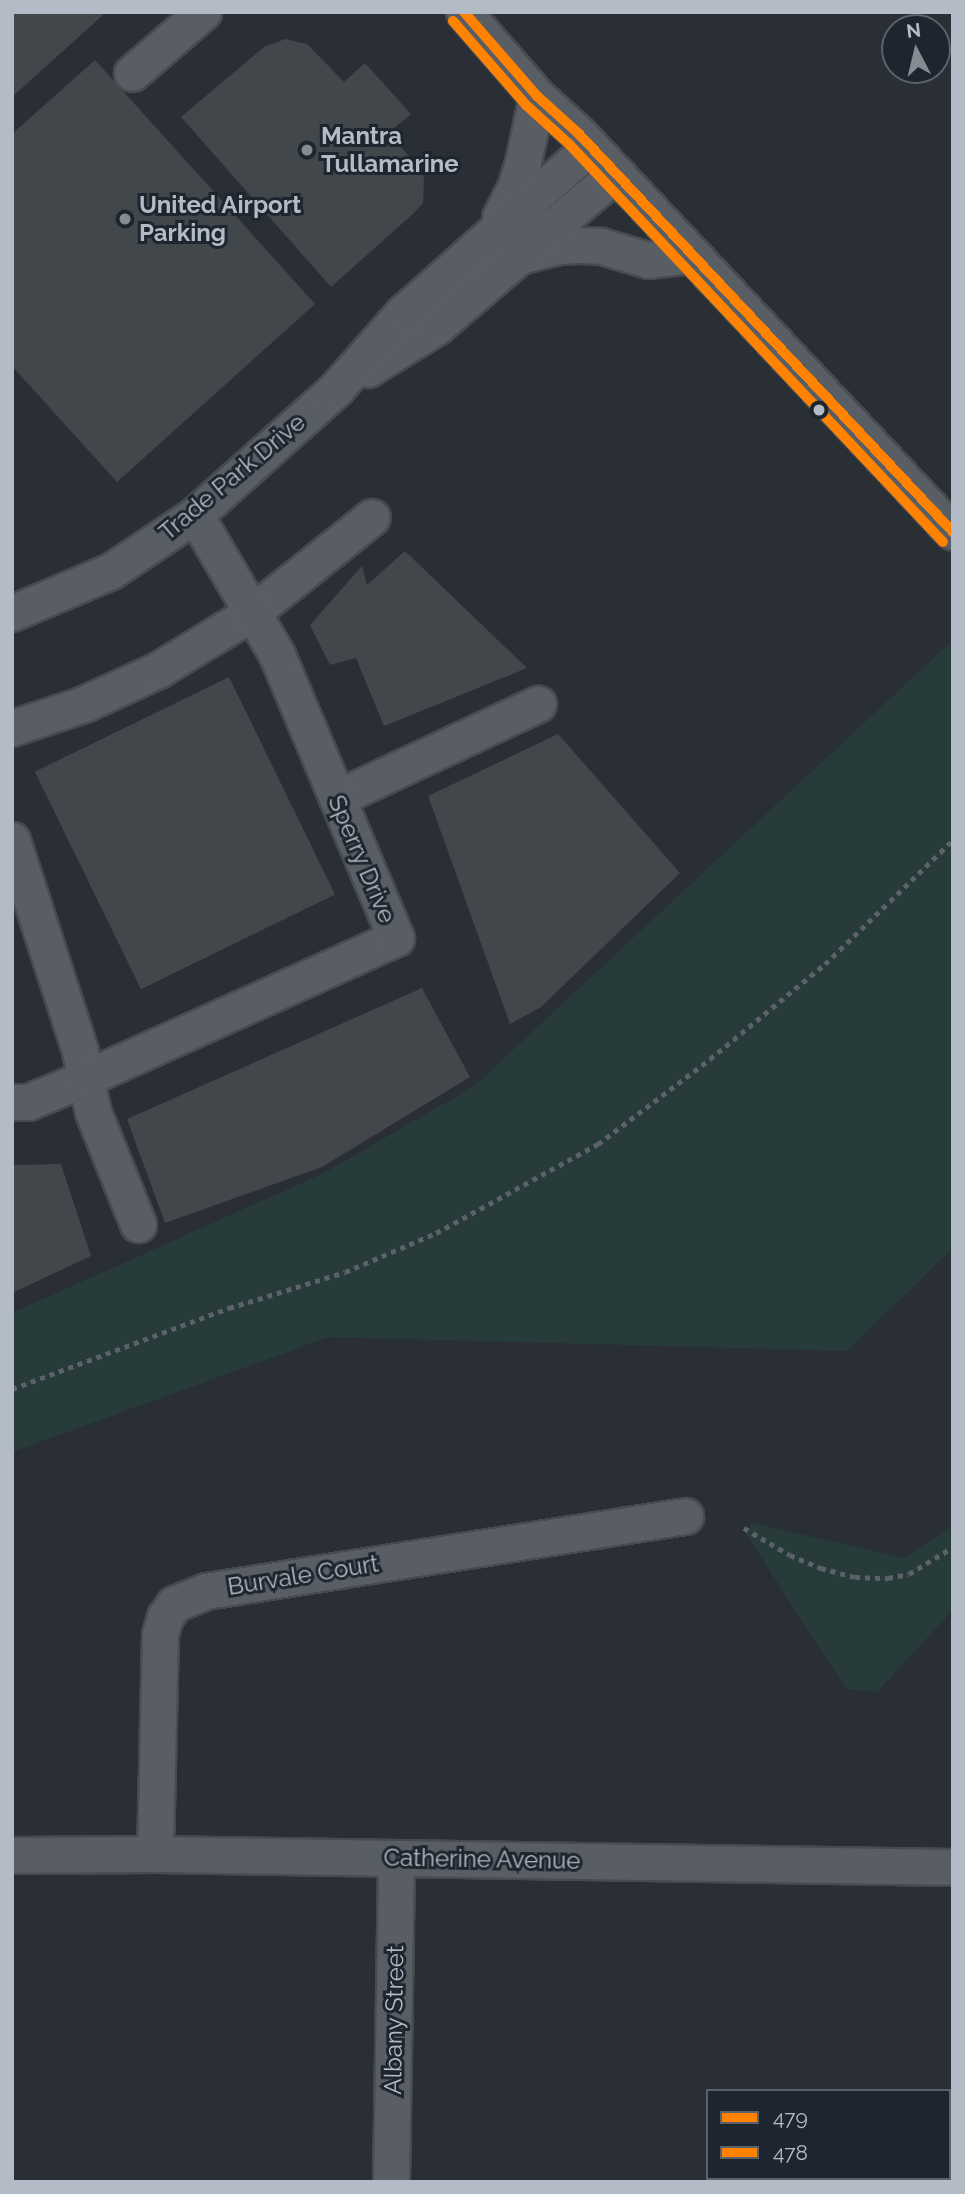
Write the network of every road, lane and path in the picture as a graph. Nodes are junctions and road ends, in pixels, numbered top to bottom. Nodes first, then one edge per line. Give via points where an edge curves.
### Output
1 (203, 12) edge
2 (464, 12) edge
3 (132, 73) dead end
4 (537, 96) junction
5 (591, 146) junction
6 (616, 173) junction
7 (491, 232) junction
8 (691, 255) junction
9 (519, 256) junction
10 (335, 390) junction
11 (195, 515) junction
12 (372, 517) dead end
13 (953, 532) edge
14 (253, 612) junction
15 (12, 613) edge
16 (538, 704) dead end
17 (12, 728) edge
18 (337, 798) junction
19 (12, 840) edge
20 (953, 840) edge
21 (86, 1079) junction
22 (12, 1102) edge
23 (138, 1224) dead end
24 (12, 1389) edge
25 (685, 1516) dead end
26 (744, 1528) dead end
27 (953, 1547) edge
28 (155, 1854) junction
29 (12, 1855) edge
30 (397, 1858) junction
31 (953, 1867) edge
32 (391, 2182) edge

1 - 3 street
2 - 4 street
4 - 5 street
4 - 7 street via 515,188
5 - 6 street
5 - 7 street, Trade Park Drive
6 - 8 street
6 - 9 street, Trade Park Drive
7 - 10 street, Trade Park Drive via 403,313
8 - 9 street via 648,260 601,246 578,245
8 - 13 street
9 - 10 street, Trade Park Drive via 436,327
10 - 11 street, Trade Park Drive
11 - 14 street, Sperry Drive
11 - 15 street, Trade Park Drive via 111,571
12 - 14 street
14 - 17 street via 158,670 84,705
14 - 18 street, Sperry Drive via 276,653
16 - 18 street
18 - 21 street, Sperry Drive via 396,938
19 - 21 street
20 - 24 path via 825,964 598,1144 436,1233 345,1272 205,1317
21 - 22 street, Sperry Drive via 28,1102
21 - 23 street via 93,1112
25 - 28 street, Burvale Court via 206,1591 174,1604 160,1634
26 - 27 path via 790,1555 855,1577 909,1574
28 - 29 street, Catherine Avenue
28 - 30 street, Catherine Avenue
30 - 31 street, Catherine Avenue
30 - 32 street, Albany Street

